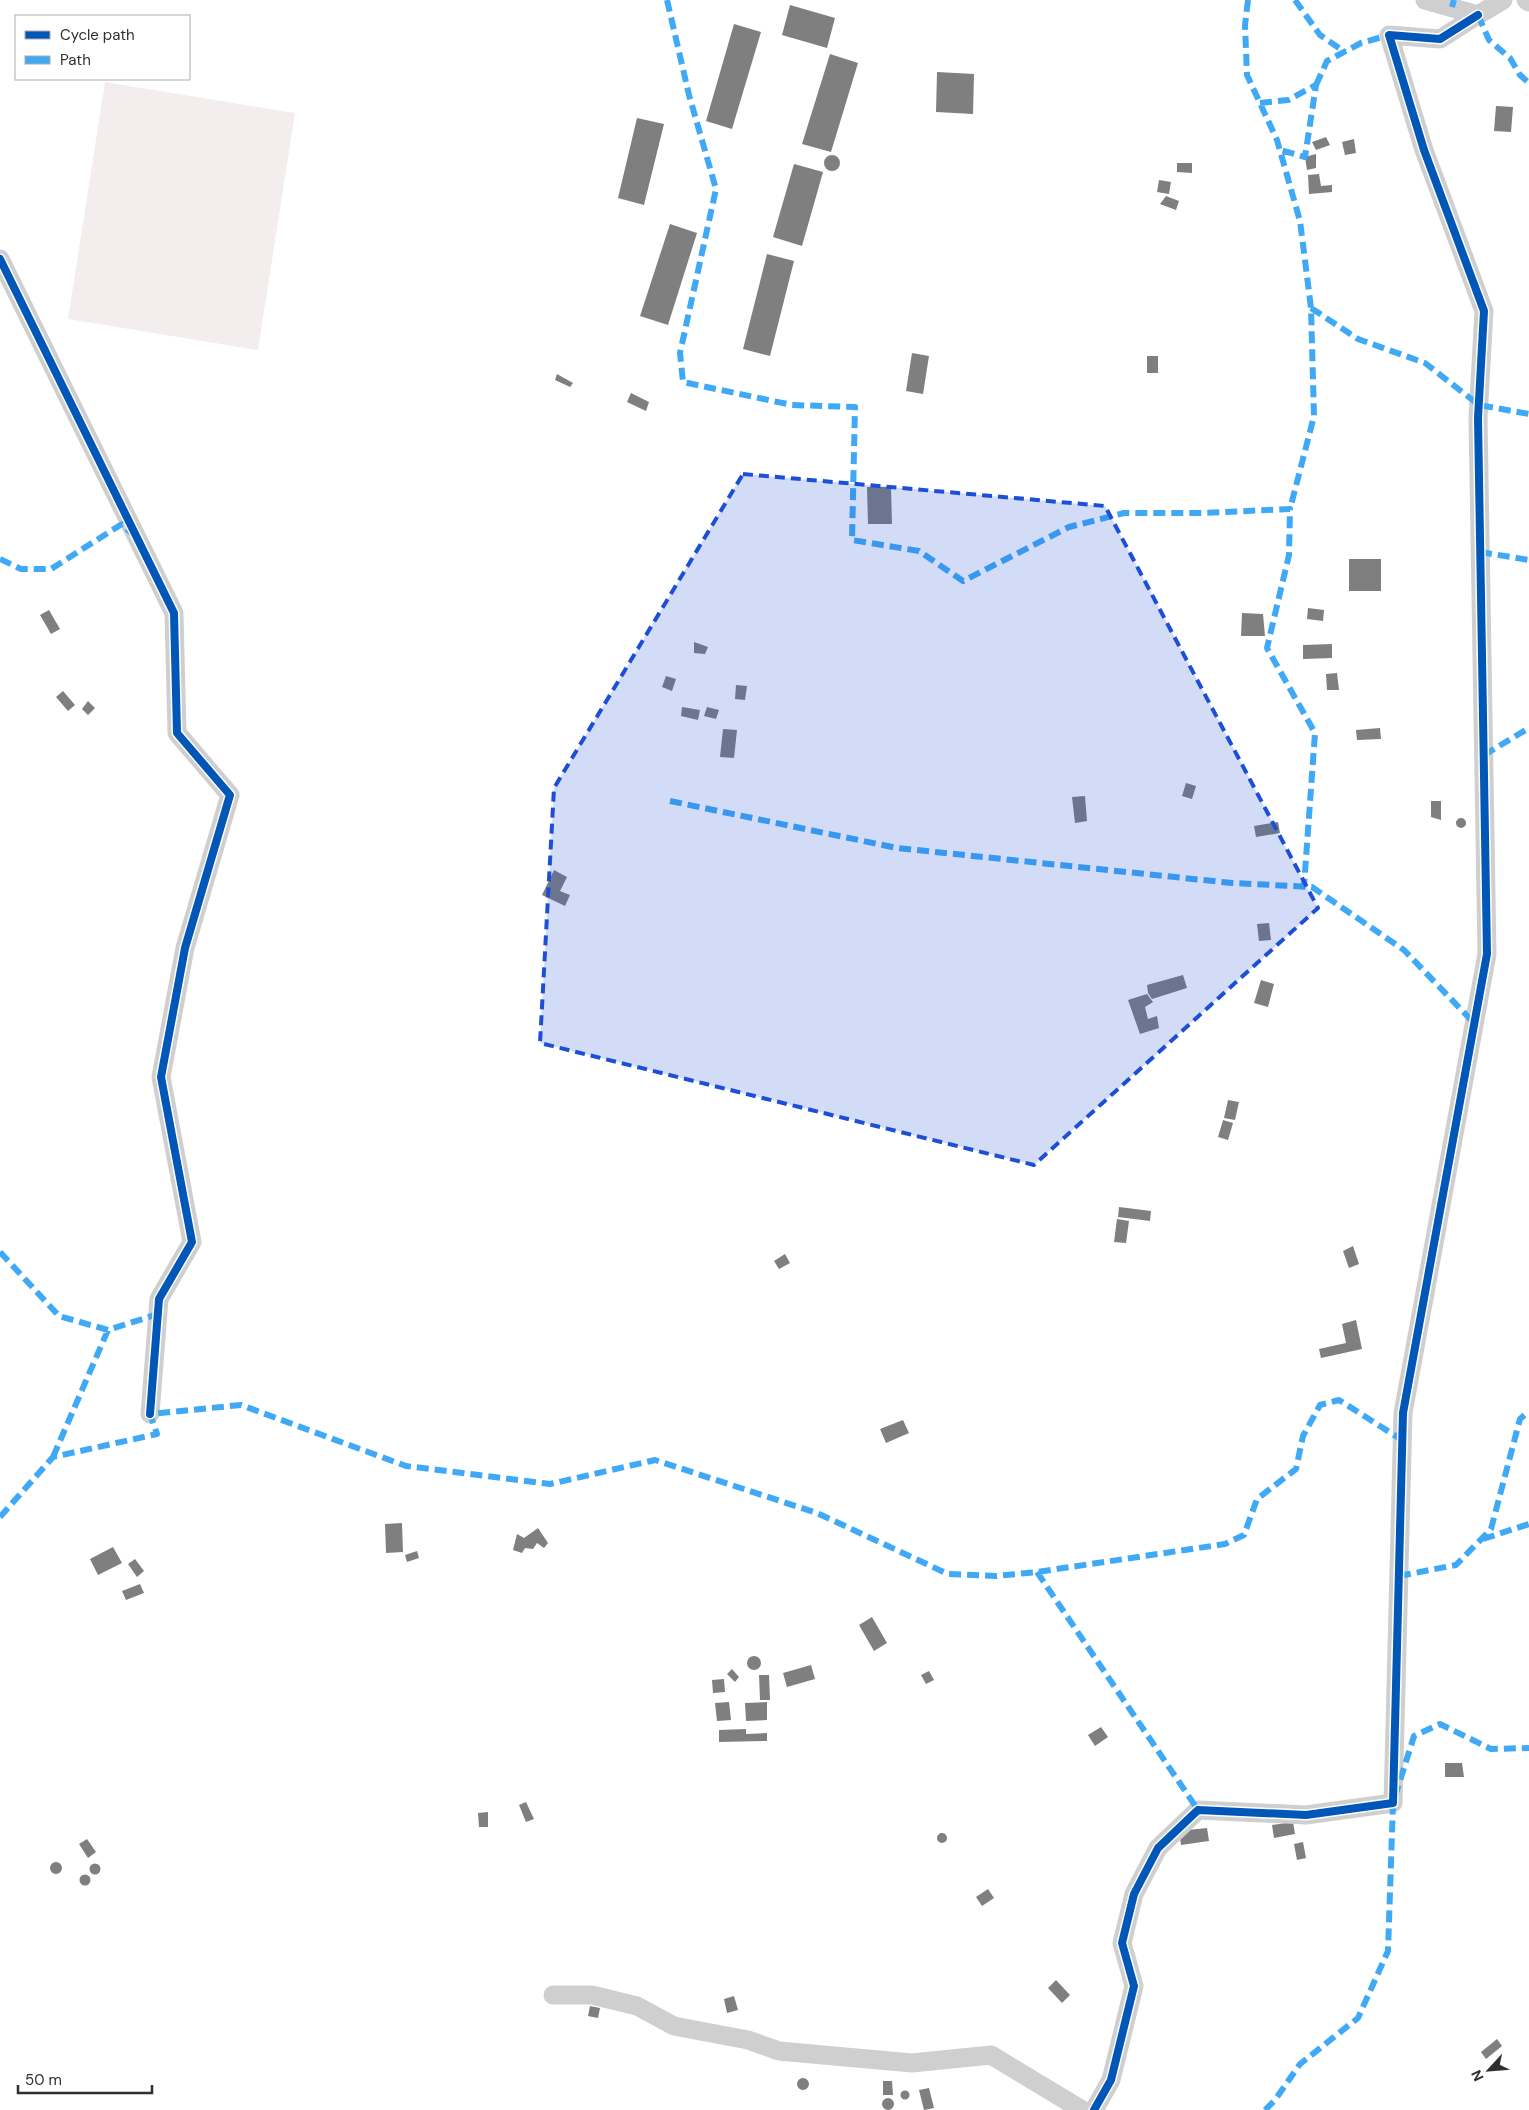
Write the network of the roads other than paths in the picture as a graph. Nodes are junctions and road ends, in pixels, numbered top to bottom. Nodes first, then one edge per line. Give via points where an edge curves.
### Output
1 (1425, 0) edge
2 (1503, 0) edge
3 (1526, 0) edge
4 (1529, 2) edge
5 (1478, 15) junction
6 (0, 259) edge
7 (150, 1414) dead end
8 (553, 1995) dead end
9 (1082, 2110) edge
10 (1094, 2110) edge

1 - 5 street
2 - 5 street
3 - 4 street
5 - 10 street via 1440,39 1389,34 1424,150 1484,311 1478,418 1487,954 1403,1413 1393,1802 1306,1815 1198,1810 1158,1848 1134,1894 1122,1943 1134,1986 1111,2080
6 - 7 street via 174,613 177,733 230,795 185,948 161,1077 192,1242 159,1299
8 - 9 street via 592,1995 637,2006 674,2026 748,2040 779,2050 912,2063 991,2055

